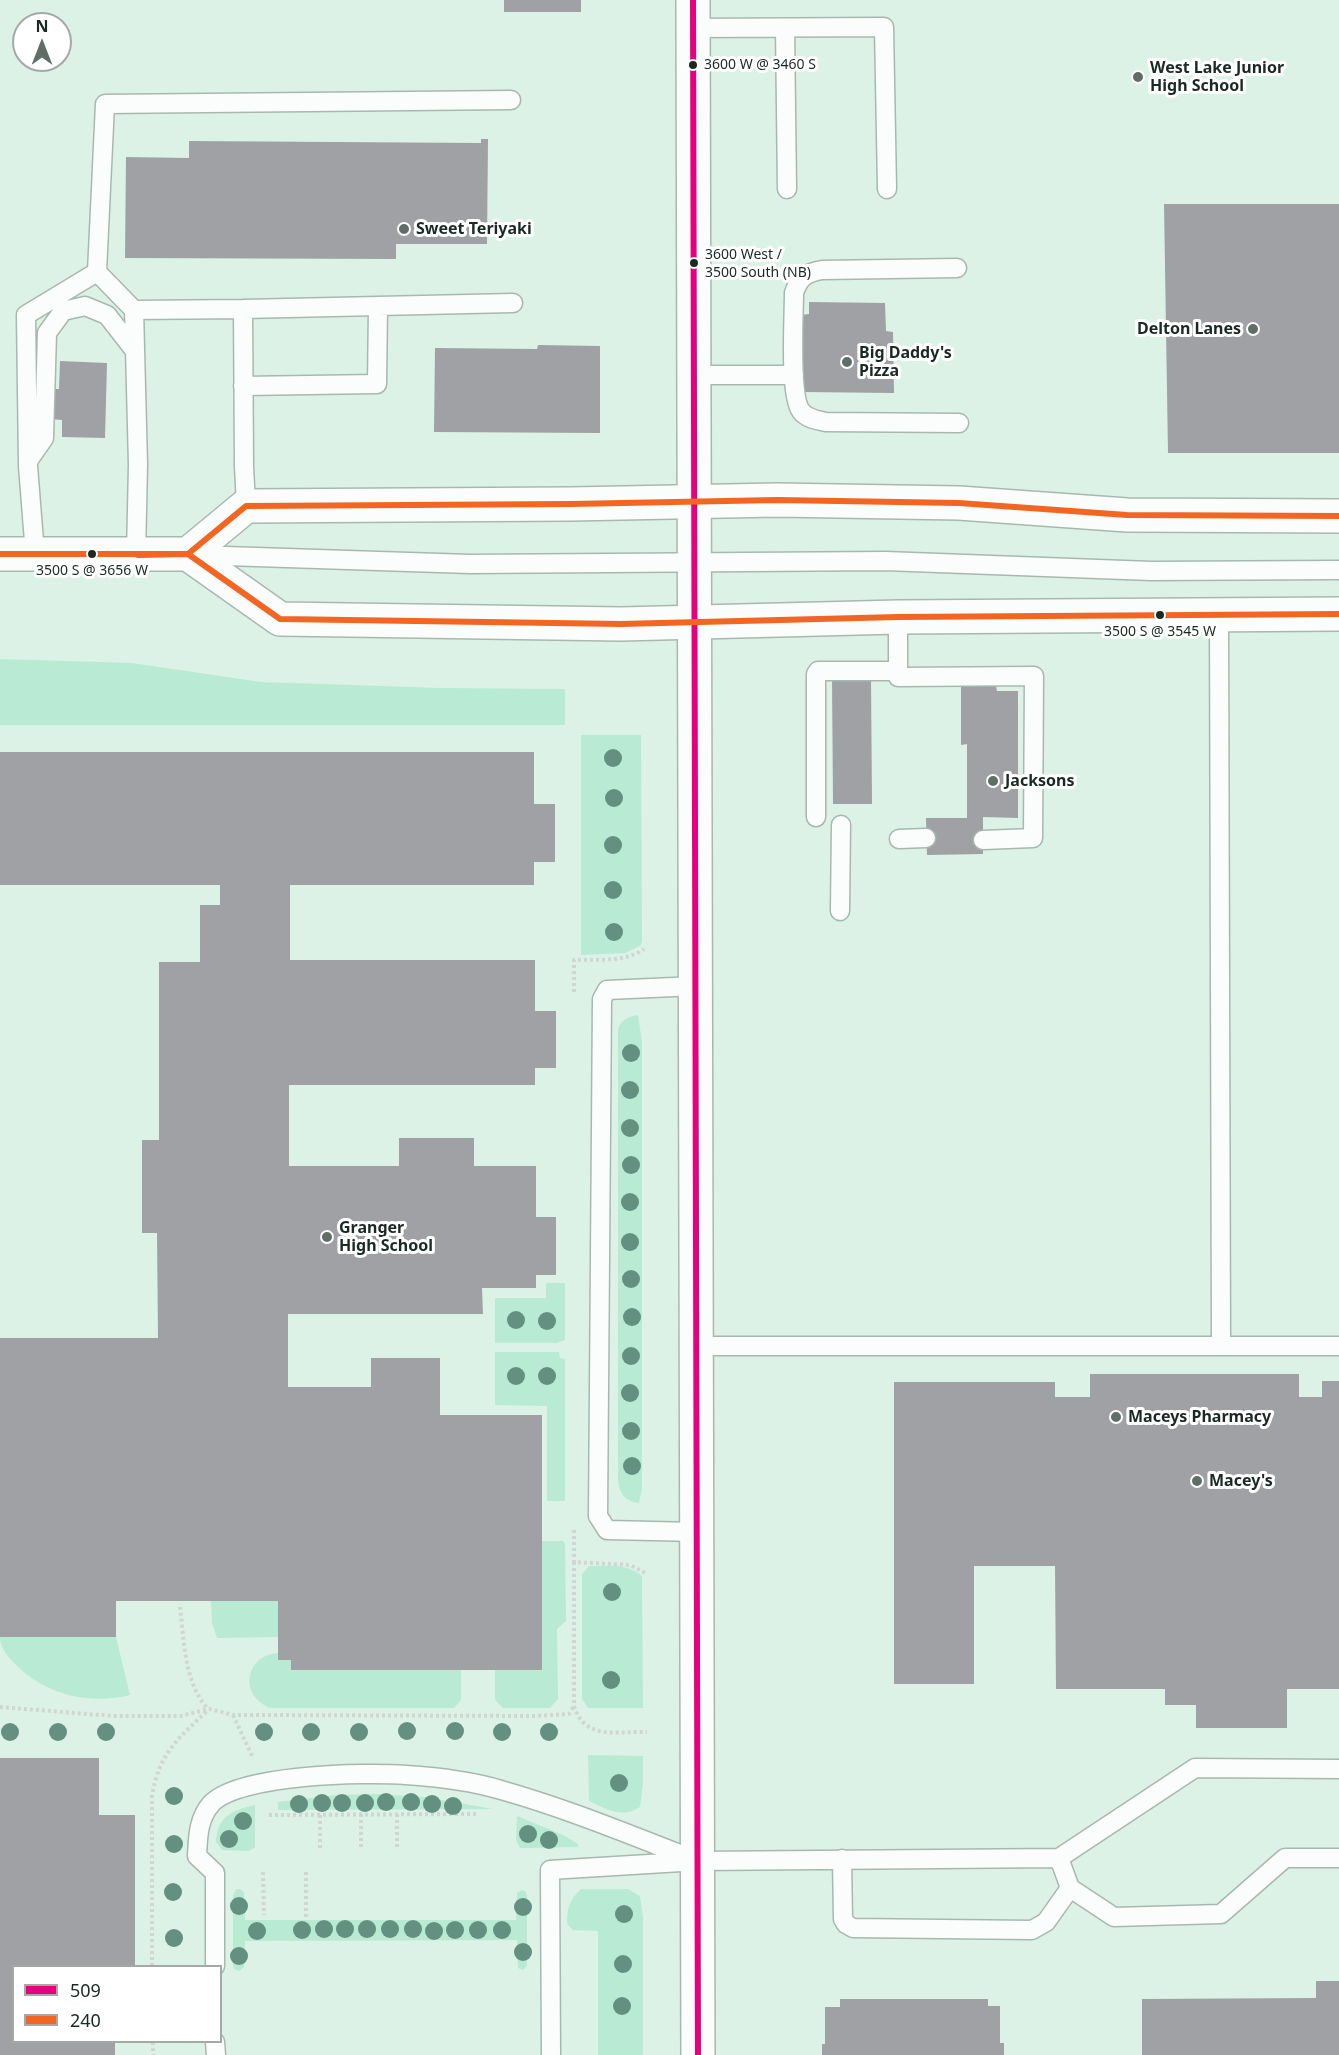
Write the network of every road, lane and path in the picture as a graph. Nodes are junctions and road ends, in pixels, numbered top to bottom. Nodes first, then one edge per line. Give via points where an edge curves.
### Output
1 (693, 14) edge
2 (785, 28) junction
3 (511, 100) dead end
4 (787, 189) dead end
5 (886, 189) dead end
6 (957, 268) dead end
7 (97, 272) junction
8 (513, 303) dead end
9 (378, 307) junction
10 (243, 309) junction
11 (134, 310) junction
12 (135, 351) junction
13 (694, 375) junction
14 (794, 375) junction
15 (243, 386) junction
16 (959, 423) dead end
17 (28, 461) junction
18 (695, 501) junction
19 (246, 506) junction
20 (1339, 516) edge
21 (0, 554) edge
22 (35, 554) junction
23 (188, 554) junction
24 (136, 555) junction
25 (695, 562) junction
26 (1339, 570) edge
27 (1219, 614) junction
28 (1339, 614) edge
29 (898, 617) junction
30 (696, 622) junction
31 (898, 674) junction
32 (816, 817) dead end
33 (841, 825) dead end
34 (926, 838) dead end
35 (899, 839) dead end
36 (983, 840) dead end
37 (840, 911) dead end
38 (696, 986) junction
39 (697, 1346) junction
40 (1221, 1346) junction
41 (1339, 1346) edge
42 (697, 1532) junction
43 (574, 1562) dead end
44 (180, 1607) dead end
45 (574, 1706) junction
46 (0, 1707) edge
47 (209, 1709) junction
48 (233, 1714) junction
49 (647, 1732) dead end
50 (255, 1764) dead end
51 (1339, 1769) edge
52 (361, 1814) junction
53 (397, 1814) junction
54 (479, 1814) dead end
55 (269, 1815) dead end
56 (320, 1815) junction
57 (320, 1848) dead end
58 (361, 1849) dead end
59 (397, 1849) dead end
60 (1059, 1858) junction
61 (1339, 1858) edge
62 (842, 1859) junction
63 (698, 1861) junction
64 (263, 1872) dead end
65 (306, 1872) dead end
66 (1070, 1888) junction
67 (264, 1915) dead end
68 (306, 1917) dead end
69 (152, 1965) edge
70 (215, 1965) edge
71 (551, 2055) edge
72 (698, 2055) edge

1 - 2 lane
1 - 13 main road
2 - 4 lane
2 - 5 lane via 884,27
3 - 7 lane via 105,104
6 - 14 lane via 807,273 798,281 794,293
7 - 11 lane
7 - 17 lane via 26,315
8 - 9 lane
9 - 10 lane
9 - 15 lane via 377,384
10 - 11 lane
10 - 15 lane
11 - 12 lane
12 - 17 lane via 107,315 85,306 63,311 47,333 44,438
12 - 24 lane
13 - 14 lane
13 - 18 main road
14 - 16 lane via 798,405 812,419
15 - 19 lane
17 - 22 lane
18 - 19 main road
18 - 20 main road via 959,503 1127,515
18 - 25 main road
19 - 23 main road
21 - 22 main road
22 - 24 main road
23 - 24 main road
23 - 25 lane via 470,564
23 - 30 main road via 280,619
25 - 26 lane via 885,561 1151,571
25 - 30 main road
27 - 28 main road
27 - 29 main road
27 - 40 lane
29 - 30 main road
29 - 31 lane
30 - 38 main road
31 - 32 lane via 831,670 816,674
31 - 36 lane via 1034,676 1033,838
33 - 37 lane
34 - 35 lane
38 - 39 main road
38 - 42 lane via 608,990 602,999 598,1516 608,1530
39 - 40 lane
39 - 42 main road
40 - 41 lane
42 - 63 main road
43 - 45 path
44 - 47 path via 191,1676 200,1701
45 - 48 path via 569,1714 563,1715
45 - 49 path via 578,1719 594,1731
46 - 47 path via 112,1716 181,1716
47 - 48 path
47 - 69 path via 178,1738 156,1774 152,1796
48 - 50 path
51 - 60 lane via 1195,1768
52 - 53 path
52 - 56 path
52 - 58 path
53 - 54 path
53 - 59 path
55 - 56 path
56 - 57 path
60 - 62 lane
60 - 66 lane
61 - 66 lane via 1285,1858 1221,1914 1114,1917
62 - 63 lane
62 - 66 lane via 843,1919 853,1928 1032,1930 1046,1922
63 - 70 lane via 499,1790 441,1778 356,1773 262,1783 231,1791 212,1803 202,1818 197,1856 214,1873
63 - 71 lane via 550,1870
63 - 72 main road
64 - 67 path
65 - 68 path

